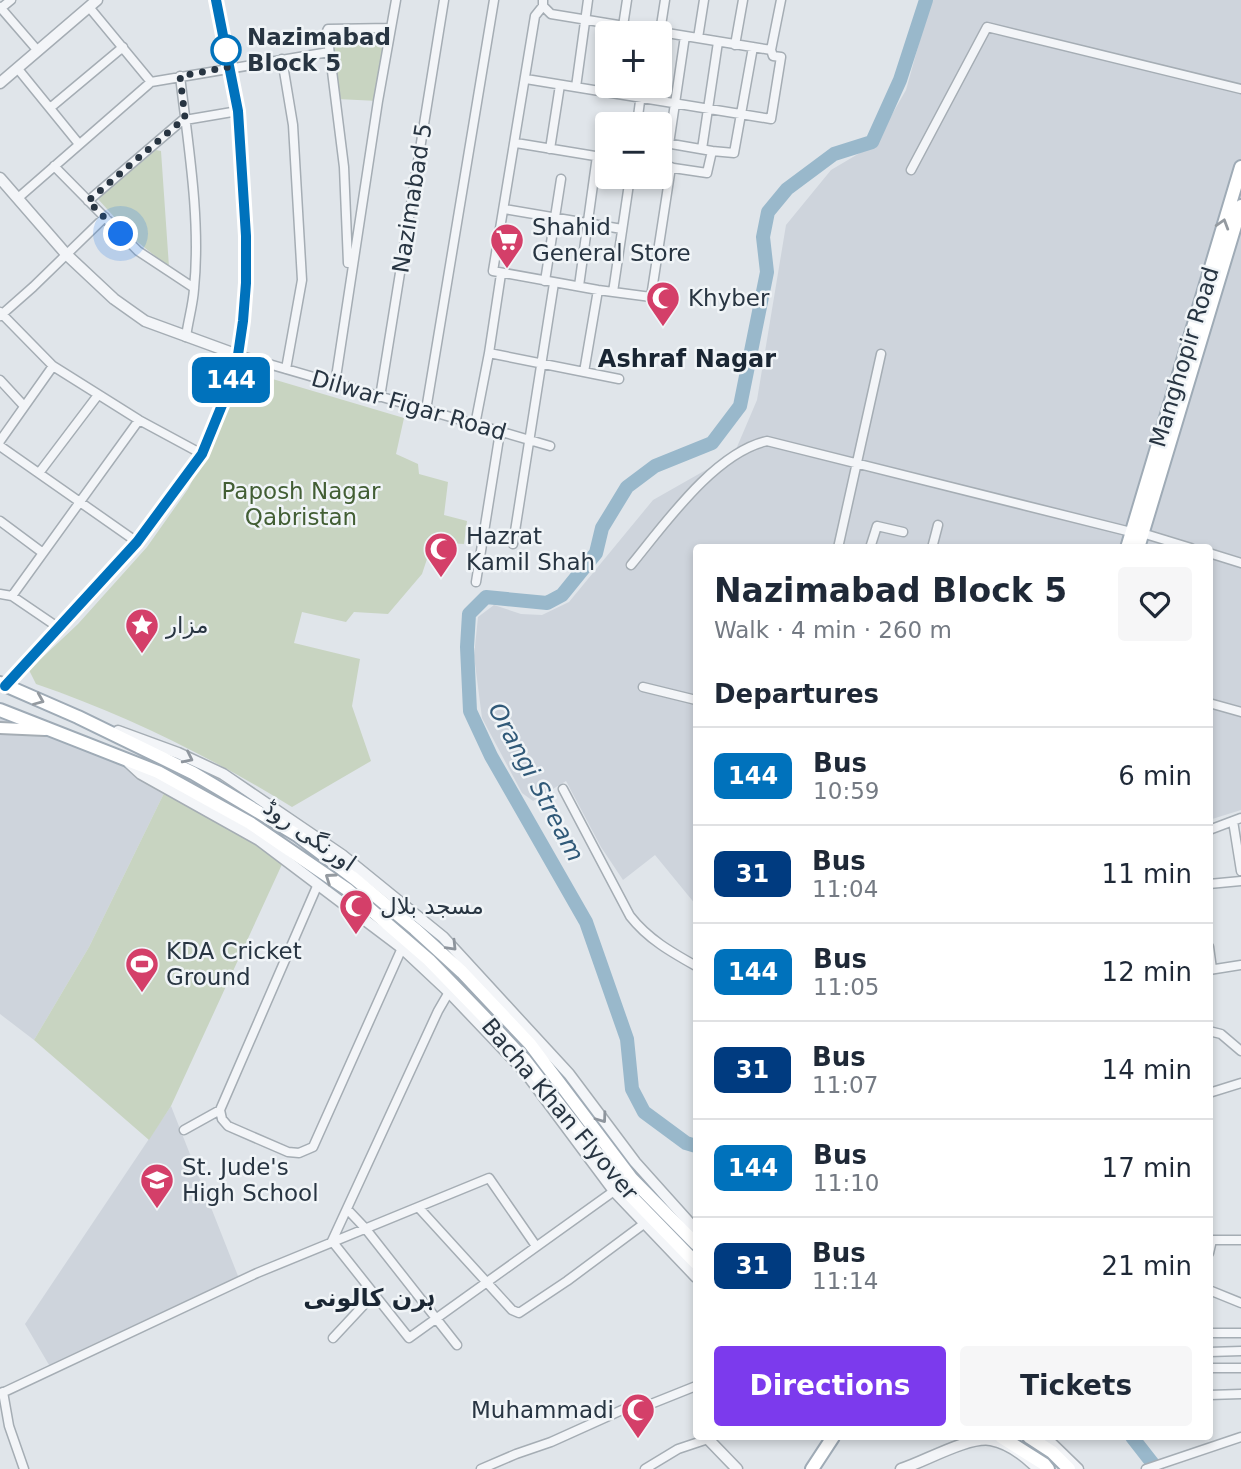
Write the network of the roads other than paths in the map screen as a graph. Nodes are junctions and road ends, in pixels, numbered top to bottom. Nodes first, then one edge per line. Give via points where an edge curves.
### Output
1 (11, 0) edge
2 (216, 0) edge
3 (396, 0) edge
4 (444, 0) edge
5 (494, 0) edge
6 (588, 0) edge
7 (628, 0) edge
8 (665, 0) edge
9 (704, 0) edge
10 (743, 0) edge
11 (780, 0) edge
12 (543, 3) edge
13 (93, 4) edge
14 (0, 8) edge
15 (585, 20) junction
16 (622, 21) edge
17 (657, 21) edge
18 (595, 22) edge
19 (391, 28) junction
20 (672, 34) edge
21 (685, 36) junction
22 (698, 38) junction
23 (718, 42) junction
24 (735, 45) junction
25 (123, 47) junction
26 (752, 47) junction
27 (38, 51) junction
28 (771, 51) junction
29 (329, 52) junction
30 (282, 59) junction
31 (229, 67) junction
32 (18, 69) junction
33 (180, 76) junction
34 (526, 79) junction
35 (151, 82) junction
36 (0, 83) edge
37 (560, 85) junction
38 (576, 87) junction
39 (595, 88) edge
40 (1241, 89) edge
41 (640, 98) joint
42 (675, 104) junction
43 (50, 108) junction
44 (708, 109) junction
45 (238, 111) junction
46 (638, 112) edge
47 (742, 114) junction
48 (672, 115) edge
49 (185, 119) junction
50 (516, 143) junction
51 (79, 144) junction
52 (672, 144) edge
53 (550, 149) junction
54 (707, 150) junction
55 (595, 156) edge
56 (54, 166) junction
57 (672, 167) edge
58 (1241, 167) edge
59 (911, 170) dead end
60 (595, 171) edge
61 (0, 178) edge
62 (561, 178) dead end
63 (628, 189) edge
64 (668, 189) edge
65 (18, 198) junction
66 (88, 201) junction
67 (1241, 206) edge
68 (504, 209) junction
69 (104, 217) junction
70 (555, 218) junction
71 (588, 223) junction
72 (622, 229) junction
73 (1238, 230) edge
74 (66, 254) junction
75 (501, 274) junction
76 (349, 280) junction
77 (550, 282) junction
78 (579, 286) junction
79 (194, 288) junction
80 (598, 290) junction
81 (613, 292) junction
82 (1, 314) edge
83 (186, 337) junction
84 (489, 353) junction
85 (881, 354) dead end
86 (238, 355) junction
87 (541, 364) junction
88 (53, 366) junction
89 (286, 369) junction
90 (584, 372) junction
91 (619, 379) dead end
92 (0, 380) edge
93 (335, 384) junction
94 (98, 395) junction
95 (380, 397) junction
96 (24, 406) junction
97 (426, 410) junction
98 (139, 420) junction
99 (475, 425) junction
100 (500, 432) junction
101 (528, 440) junction
102 (0, 441) edge
103 (0, 446) edge
104 (550, 446) dead end
105 (202, 454) junction
106 (858, 463) junction
107 (39, 473) junction
108 (80, 503) junction
109 (0, 521) edge
110 (938, 525) dead end
111 (903, 532) dead end
112 (1137, 532) junction
113 (137, 542) junction
114 (513, 544) dead end
115 (839, 544) edge
116 (871, 544) edge
117 (933, 544) edge
118 (1130, 544) edge
119 (1138, 544) edge
120 (1178, 544) edge
121 (43, 553) junction
122 (1213, 554) edge
123 (1241, 563) edge
124 (631, 565) dead end
125 (476, 582) dead end
126 (0, 594) edge
127 (12, 596) junction
128 (59, 628) junction
129 (3, 685) edge
130 (643, 687) dead end
131 (693, 699) edge
132 (1213, 704) edge
133 (0, 710) edge
134 (1241, 712) edge
135 (78, 717) junction
136 (0, 728) edge
137 (51, 731) junction
138 (128, 762) junction
139 (563, 789) dead end
140 (1237, 819) edge
141 (1213, 828) edge
142 (1241, 872) edge
143 (1241, 881) edge
144 (318, 884) junction
145 (1213, 884) edge
146 (402, 948) junction
147 (693, 964) edge
148 (1241, 965) edge
149 (1213, 969) edge
150 (449, 992) junction
151 (1213, 1032) edge
152 (1241, 1051) edge
153 (1241, 1083) edge
154 (1213, 1092) edge
155 (220, 1110) junction
156 (184, 1130) dead end
157 (614, 1191) junction
158 (419, 1208) junction
159 (347, 1209) junction
160 (645, 1223) junction
161 (693, 1227) edge
162 (365, 1228) junction
163 (1213, 1240) edge
164 (1241, 1240) edge
165 (332, 1241) junction
166 (693, 1241) edge
167 (536, 1246) junction
168 (693, 1260) edge
169 (693, 1274) edge
170 (487, 1281) junction
171 (1213, 1292) edge
172 (374, 1294) junction
173 (1241, 1303) edge
174 (436, 1317) junction
175 (1213, 1333) edge
176 (1241, 1333) edge
177 (333, 1338) dead end
178 (457, 1345) dead end
179 (1241, 1351) edge
180 (1213, 1352) edge
181 (1213, 1368) edge
182 (1241, 1368) edge
183 (693, 1387) edge
184 (2, 1393) edge
185 (1241, 1394) edge
186 (1213, 1395) edge
187 (9, 1426) junction
188 (0, 1430) edge
189 (1241, 1437) edge
190 (703, 1440) edge
191 (711, 1440) edge
192 (831, 1440) edge
193 (1006, 1440) edge
194 (1034, 1440) edge
195 (1048, 1440) edge
196 (1208, 1440) edge
197 (968, 1441) edge
198 (1209, 1447) junction
199 (24, 1469) edge
200 (481, 1469) edge
201 (645, 1469) edge
202 (737, 1469) edge
203 (812, 1469) edge
204 (904, 1469) edge
205 (1038, 1469) edge
206 (1048, 1469) edge
207 (1069, 1469) edge
208 (1078, 1469) edge
209 (1146, 1469) edge

1 - 14 street
2 - 31 main road
3 - 19 street
4 - 95 street, Nazimabad 5
5 - 97 street
6 - 15 street
7 - 16 street
8 - 17 street
9 - 22 street
10 - 24 street
11 - 28 street
12 - 15 street via 551,14
12 - 34 street via 535,16
13 - 25 street
13 - 27 street
14 - 27 street
15 - 18 street
15 - 38 street
19 - 29 street via 328,29
19 - 76 street
20 - 21 street
21 - 22 street
21 - 42 street
22 - 23 street
23 - 24 street
23 - 44 street
24 - 26 street
25 - 35 street
25 - 43 street
26 - 28 street
26 - 47 street
27 - 32 street
28 - 47 street via 781,57 771,119
29 - 30 street
29 - 76 street via 344,167
30 - 31 street
30 - 89 street via 293,125 302,281
31 - 33 street
31 - 45 main road
32 - 36 street
32 - 43 street
33 - 35 street
33 - 49 street
34 - 37 street
34 - 50 street
35 - 51 street
37 - 38 street
37 - 53 street
38 - 39 street
40 - 59 street via 987,27
41 - 42 street
41 - 46 street
42 - 44 street
42 - 48 street
43 - 51 street
44 - 47 street
44 - 54 street
45 - 49 street
45 - 86 main road via 246,283
47 - 54 street via 734,153
49 - 66 street
49 - 79 street via 193,193
50 - 53 street
50 - 68 street
51 - 56 street
52 - 54 street
53 - 55 street
54 - 57 street via 707,173
56 - 65 street
56 - 66 street
112 -> 58 main road, Manghopir Road
60 - 71 street
61 - 65 street, Dilwar Figar Road
62 - 70 street
63 - 72 street
64 - 81 street via 651,297
65 - 74 street, Dilwar Figar Road
66 - 69 street
67 - 73 main road, Manghopir Road
68 - 70 street
68 - 75 street via 493,271
69 - 74 street
69 - 79 street via 138,251
70 - 71 street
70 - 77 street
71 - 72 street
71 - 78 street
72 - 81 street
73 - 112 main road, Manghopir Road
74 - 82 street
74 - 83 street, Dilwar Figar Road via 145,321
75 - 77 street
75 - 84 street
76 - 93 street
77 - 78 street
77 - 87 street
78 - 80 street
79 - 83 street
80 - 81 street
80 - 90 street
82 - 88 street
83 - 86 street, Dilwar Figar Road
84 - 87 street
84 - 99 street
85 - 106 street
86 - 89 street, Dilwar Figar Road
86 - 105 main road
87 - 90 street
87 - 101 street
88 - 94 street
88 - 96 street
89 - 93 street, Dilwar Figar Road
90 - 91 street
92 - 96 street
93 - 95 street, Dilwar Figar Road
94 - 98 street
94 - 107 street
95 - 97 street, Dilwar Figar Road
96 - 102 street
97 - 99 street, Dilwar Figar Road
98 - 105 street
98 - 108 street
99 - 100 street, Dilwar Figar Road
100 - 101 street, Dilwar Figar Road
100 - 125 street
101 - 104 street, Dilwar Figar Road
101 - 114 street
103 - 107 street
105 - 113 main road
106 - 112 street
106 - 115 street
106 - 124 street via 778,443 757,443 704,479
107 - 108 street
108 - 113 street
108 - 121 street
109 - 121 street
110 - 117 street
111 - 116 street via 877,526
112 - 118 main road, Manghopir Road
112 - 119 main road, Manghopir Road
112 - 120 street
113 - 128 main road
121 - 127 street
122 - 123 street
126 - 127 street
127 - 128 street
128 - 129 main road
129 -> 135 main road, Bacha Khan Flyover
130 - 131 street
132 - 134 street
133 - 137 main road, Bacha Khan Flyover
135 -> 161 street, اورنگی روڈ via 223,774 342,855 443,937 569,1074 635,1162
135 - 166 main road, Bacha Khan Flyover via 193,772 297,835 405,921 530,1044 632,1179
136 - 137 main road
137 - 138 main road, Bacha Khan Flyover
138 - 144 street, اورنگی روڈ via 141,774 260,840
168 -> 138 main road, Bacha Khan Flyover via 626,1191 524,1059 429,960 348,890 250,823 158,772
139 - 147 street via 630,916 668,951
140 - 141 street
140 - 142 street
143 - 145 street
144 - 146 street, اورنگی روڈ
144 - 155 street
146 - 150 street, اورنگی روڈ
146 - 155 street via 313,1147 288,1152 228,1126
148 - 149 street
150 - 157 street, اورنگی روڈ via 526,1073
150 - 159 street
151 - 152 street
153 - 154 street
155 - 156 street
157 - 160 street, اورنگی روڈ
157 - 167 street
158 - 162 street
158 - 167 street via 489,1178
158 - 170 street
159 - 162 street
159 - 165 street
160 - 169 street, اورنگی روڈ
160 - 170 street via 522,1312 512,1310
162 - 165 street
162 - 174 street
163 - 164 street
165 - 172 street
165 - 184 street
167 - 170 street
170 - 174 street
171 - 173 street
172 - 174 street via 409,1338
172 - 177 street
174 - 178 street
175 - 176 street
179 - 180 street
181 - 182 street
183 - 200 street via 646,1406 622,1410
184 - 187 street
185 - 186 street
187 - 188 street
187 - 199 street
189 - 198 street
190 - 201 street
191 - 202 street
192 - 203 main road
193 - 206 main road
194 - 207 main road
195 - 208 street
196 - 198 street
197 - 204 street
197 - 205 street via 990,1440 1012,1449
198 - 209 street

